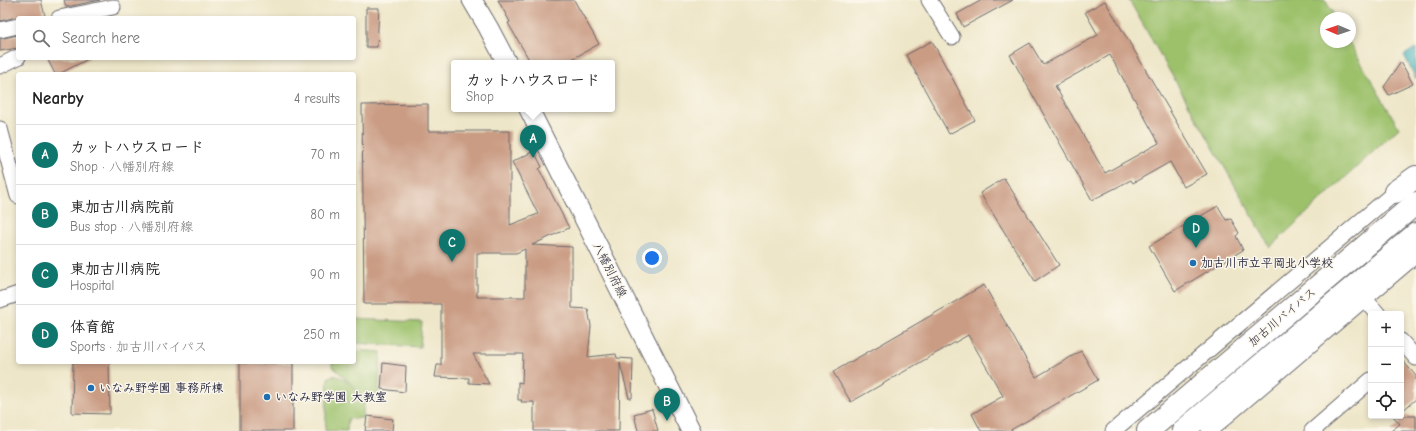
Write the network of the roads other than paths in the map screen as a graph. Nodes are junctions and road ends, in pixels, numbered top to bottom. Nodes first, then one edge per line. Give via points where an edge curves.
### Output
1 (472, 0) edge
2 (930, 0) edge
3 (113, 4) edge
4 (67, 16) edge
5 (96, 16) edge
6 (16, 26) edge
7 (0, 30) edge
8 (952, 37) dead end
9 (16, 58) edge
10 (505, 60) edge
11 (0, 66) edge
12 (531, 112) edge
13 (0, 129) edge
14 (1416, 170) edge
15 (1416, 177) edge
16 (16, 189) edge
17 (1395, 192) junction
18 (1416, 203) edge
19 (1416, 234) edge
20 (1416, 255) edge
21 (16, 295) edge
22 (1365, 299) junction
23 (0, 300) edge
24 (1375, 311) edge
25 (1368, 383) edge
26 (691, 431) edge
27 (1113, 431) edge
28 (1148, 431) edge
29 (1183, 431) edge
30 (1208, 431) edge
31 (1312, 431) edge

1 - 10 main road
2 - 8 street
3 - 4 street
3 - 5 street
6 - 7 street
9 - 11 street
12 - 26 main road, 八幡別府線
13 - 16 street
14 - 17 street
15 - 17 highway
17 - 27 street
18 - 28 highway, 加古川バイパス
19 - 29 highway, 加古川バイパス
20 - 22 street
21 - 23 street
22 - 24 street
22 - 30 street
25 - 31 street

